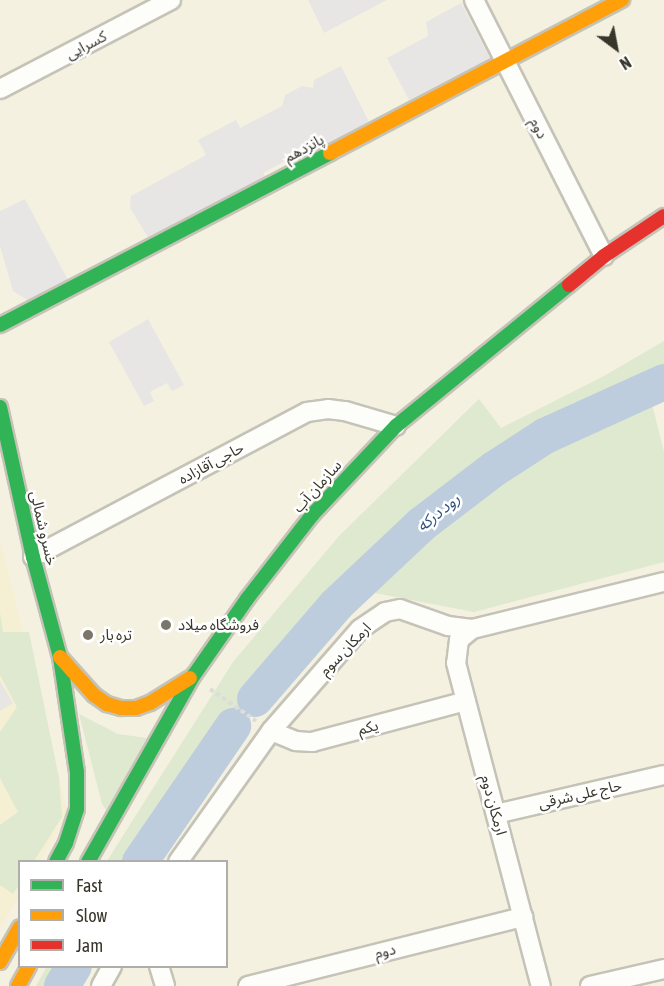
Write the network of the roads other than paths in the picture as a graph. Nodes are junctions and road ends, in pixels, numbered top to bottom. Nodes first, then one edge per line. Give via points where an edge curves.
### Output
1 (171, 0) edge
2 (474, 0) edge
3 (622, 0) edge
4 (505, 61) junction
5 (0, 89) edge
6 (664, 216) edge
7 (604, 256) junction
8 (0, 325) edge
9 (0, 406) edge
10 (396, 426) junction
11 (33, 557) junction
12 (664, 582) edge
13 (472, 629) junction
14 (60, 657) junction
15 (194, 675) junction
16 (466, 701) junction
17 (264, 727) junction
18 (664, 775) edge
19 (496, 814) junction
20 (57, 860) edge
21 (89, 860) edge
22 (179, 860) edge
23 (523, 917) junction
24 (18, 930) edge
25 (0, 962) edge
26 (28, 968) edge
27 (111, 968) edge
28 (160, 968) edge
29 (664, 969) edge
30 (18, 986) edge
31 (101, 986) edge
32 (165, 986) edge
33 (248, 986) edge
34 (541, 986) edge
35 (590, 986) edge

1 - 5 street, کسرایی
2 - 4 street, دوم
3 - 4 main road, پانزدهم
4 - 7 street, دوم
4 - 8 main road, پانزدهم
6 - 7 main road, سازمان آب
7 - 10 main road, سازمان آب
9 - 11 main road, خسرو شمالی
10 - 11 street, حاجی آقازاده via 345,411 307,412
10 - 15 main road, سازمان آب via 312,514
11 - 14 main road, خسرو شمالی
12 - 13 street, ارمکان سوم
13 - 16 street, ارمکان دوم via 459,640 456,654
13 - 17 street, ارمکان سوم via 448,626 400,609 386,612 355,634
14 - 15 main road via 94,695 121,708 150,703
14 - 20 main road via 77,772 77,809
15 - 21 main road, سازمان آب
16 - 17 street, یکم via 312,742 296,741
16 - 19 street, ارمکان دوم
17 - 22 street, ارمکان سوم
18 - 19 street, حاج علی شرقی
19 - 23 street, ارمکان دوم
23 - 33 street, دوم
23 - 34 street, ارمکان دوم
24 - 25 main road
26 - 30 main road
27 - 31 street
28 - 32 street
29 - 35 street

